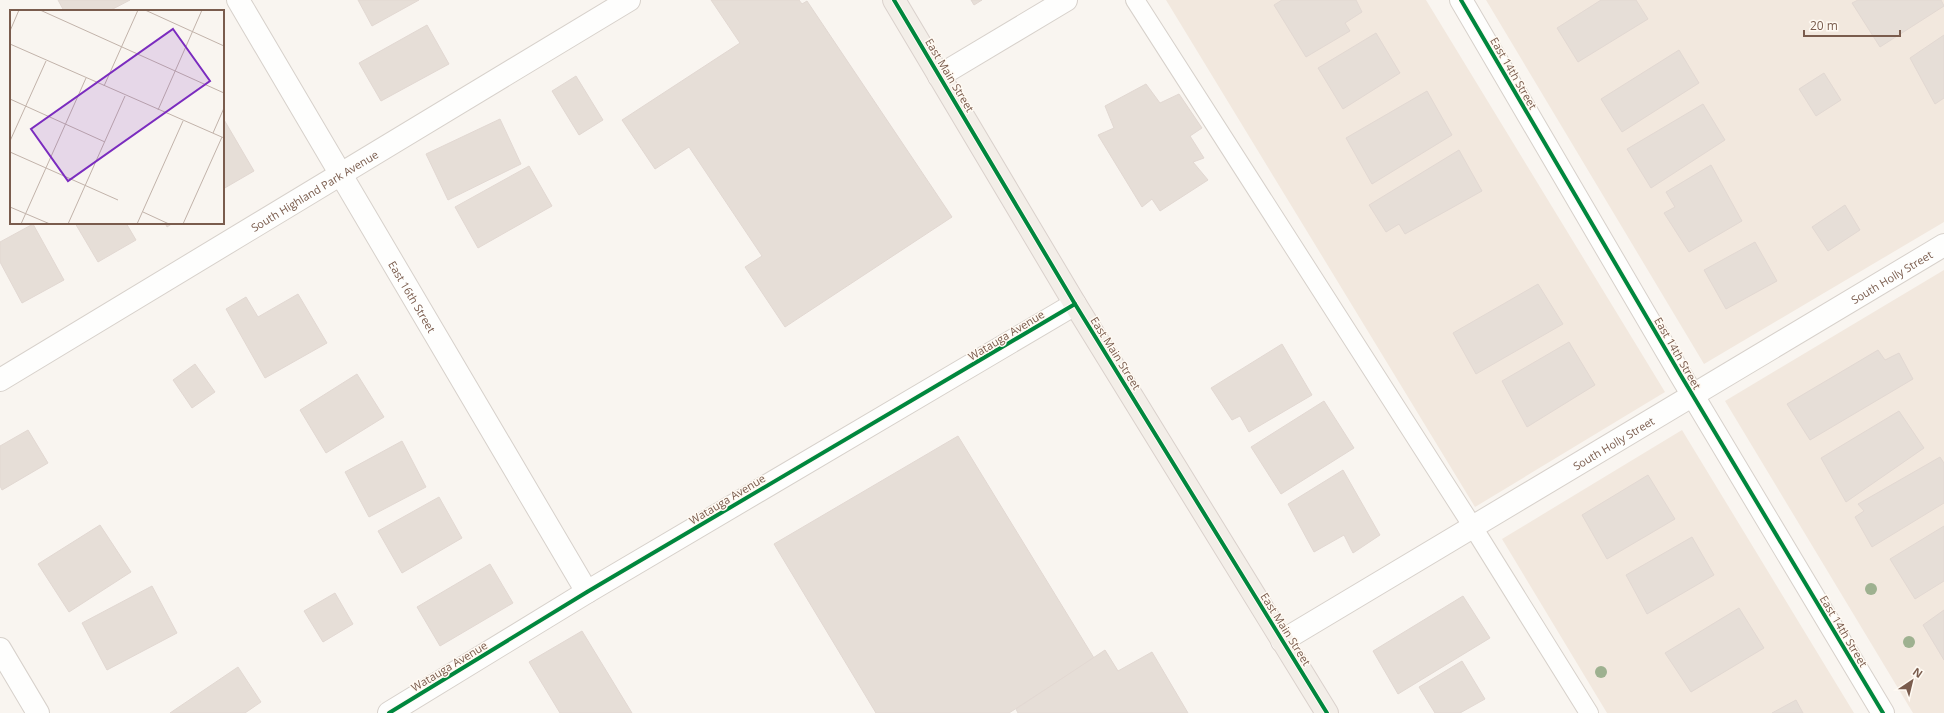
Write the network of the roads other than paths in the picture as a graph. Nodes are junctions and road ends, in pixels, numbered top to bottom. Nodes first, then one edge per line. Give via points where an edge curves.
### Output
1 (238, 0) edge
2 (629, 0) edge
3 (894, 0) edge
4 (1066, 0) edge
5 (1135, 0) edge
6 (1461, 0) edge
7 (939, 76) junction
8 (341, 174) junction
9 (1944, 245) edge
10 (1075, 304) junction
11 (0, 380) edge
12 (1692, 396) junction
13 (1473, 527) junction
14 (587, 592) junction
15 (1282, 641) junction
16 (0, 649) edge
17 (38, 713) edge
18 (389, 713) edge
19 (1327, 713) edge
20 (1589, 713) edge
21 (1883, 713) edge

1 - 8 street, East 16th Street
2 - 8 street, South Highland Park Avenue
3 - 7 main road, East Main Street
4 - 7 street
5 - 13 lane
6 - 12 street, East 14th Street
7 - 10 main road, East Main Street
8 - 11 street, South Highland Park Avenue
8 - 14 street, East 16th Street
9 - 12 street, South Holly Street
10 - 14 street, Watauga Avenue
10 - 15 main road, East Main Street
12 - 13 street, South Holly Street
12 - 21 street, East 14th Street
13 - 15 street, South Holly Street
13 - 20 lane
14 - 18 street, Watauga Avenue
15 - 19 main road, East Main Street
16 - 17 street

